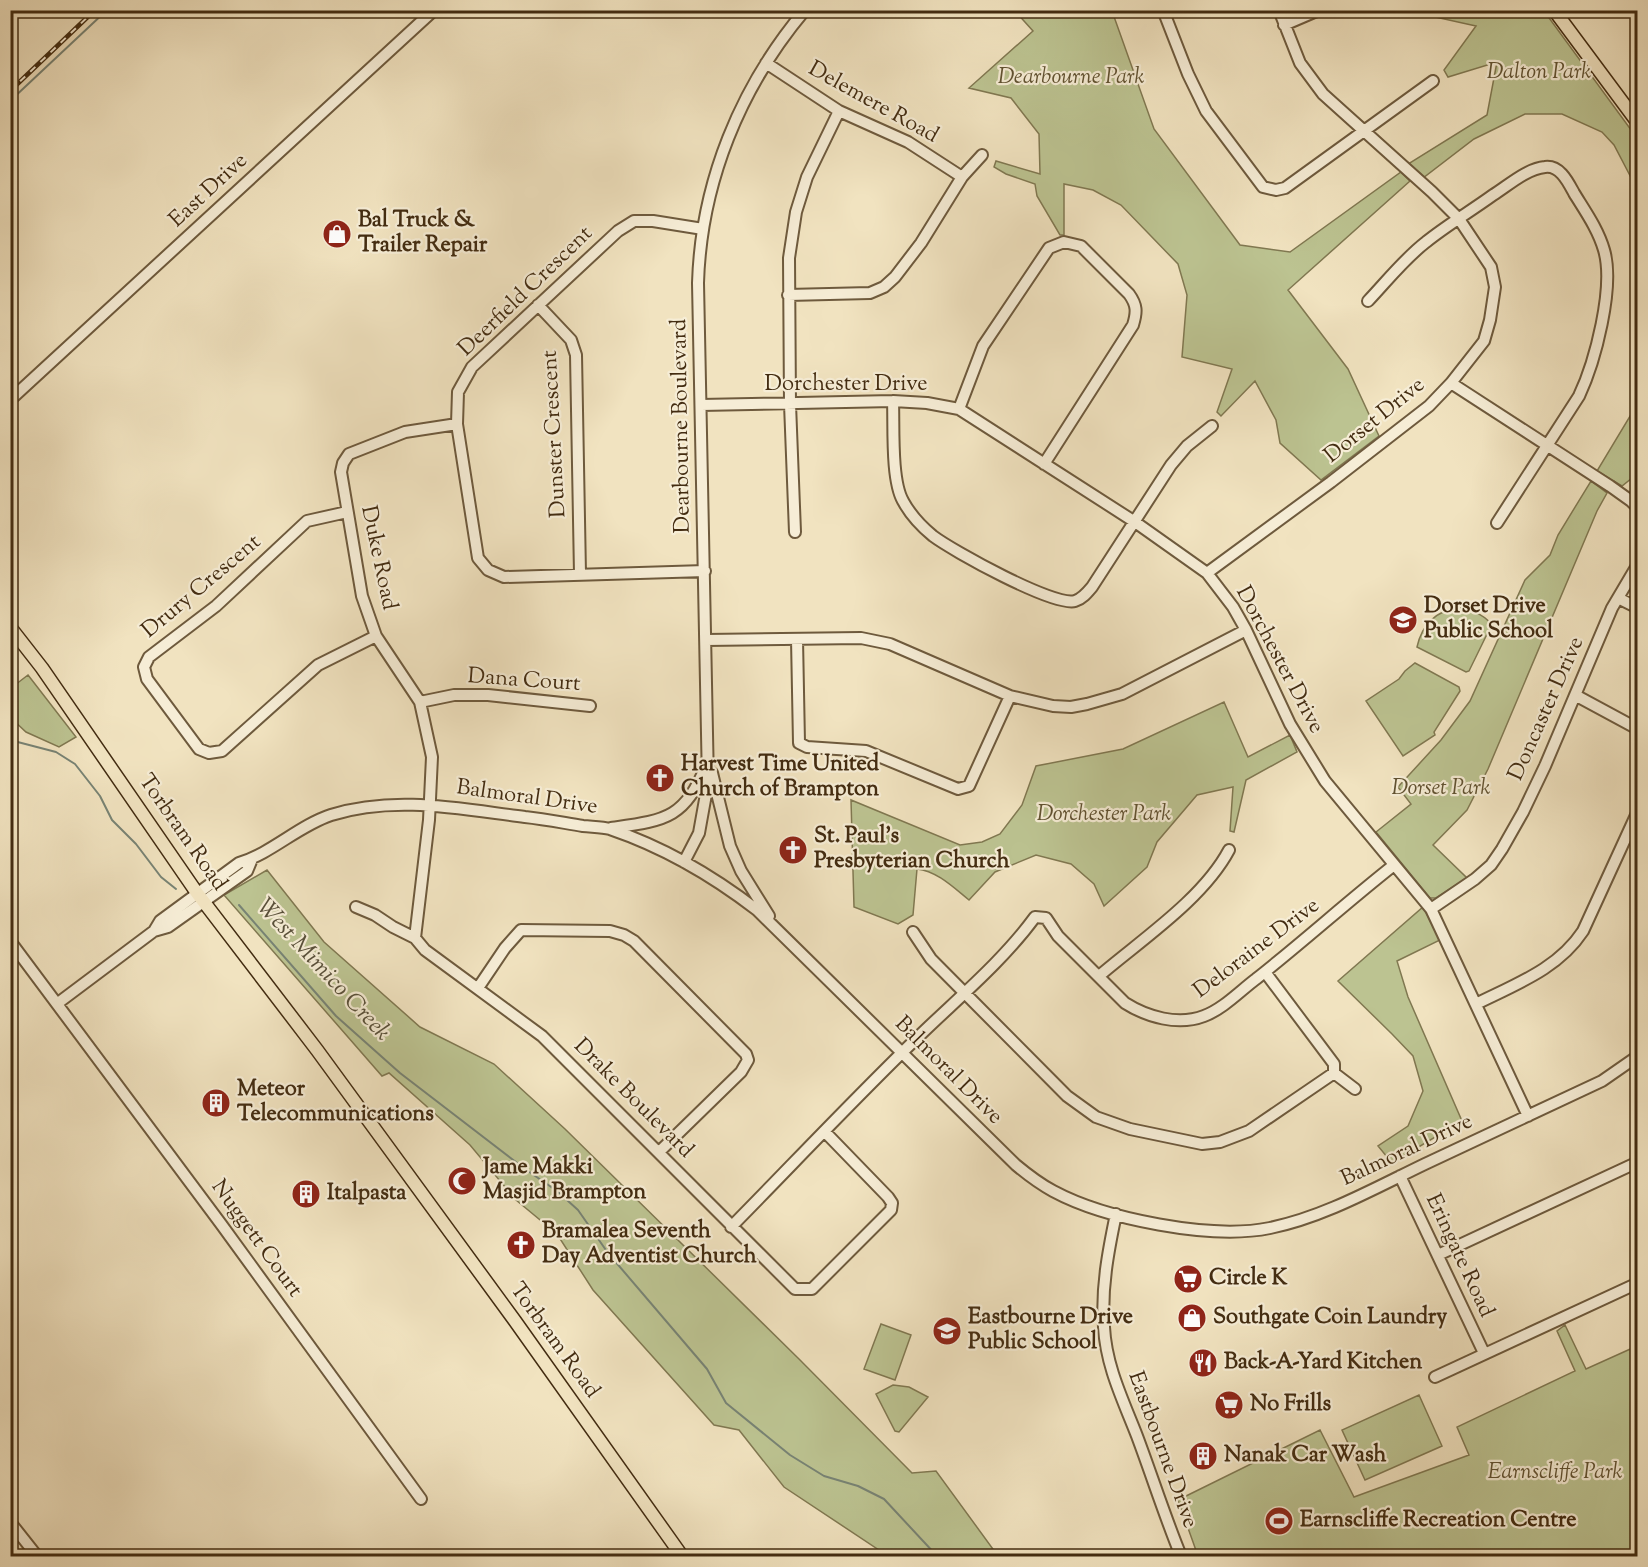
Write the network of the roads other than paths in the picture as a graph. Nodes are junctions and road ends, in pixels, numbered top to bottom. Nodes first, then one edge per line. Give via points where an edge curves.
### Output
1 (434, 10) edge
2 (805, 10) edge
3 (1163, 10) edge
4 (1279, 10) edge
5 (1319, 10) edge
6 (1554, 10) edge
7 (1284, 25) junction
8 (766, 63) junction
9 (1433, 81) dead end
10 (839, 111) junction
11 (1638, 123) edge
12 (1364, 133) junction
13 (982, 155) dead end
14 (962, 177) junction
15 (1459, 219) junction
16 (703, 229) junction
17 (788, 295) junction
18 (1368, 301) dead end
19 (538, 306) junction
20 (1451, 383) junction
21 (10, 400) edge
22 (893, 401) junction
23 (790, 404) junction
24 (701, 405) junction
25 (959, 409) junction
26 (457, 424) junction
27 (1212, 426) dead end
28 (1547, 445) junction
29 (1044, 464) junction
30 (1638, 508) edge
31 (347, 513) junction
32 (1135, 522) junction
33 (1497, 522) dead end
34 (795, 532) dead end
35 (1638, 564) edge
36 (705, 571) junction
37 (1207, 573) junction
38 (580, 574) junction
39 (1618, 598) junction
40 (1638, 608) edge
41 (10, 627) edge
42 (1246, 630) junction
43 (376, 636) junction
44 (797, 639) junction
45 (706, 640) junction
46 (1575, 695) junction
47 (1010, 696) junction
48 (420, 702) junction
49 (590, 706) dead end
50 (1638, 729) edge
51 (709, 758) junction
52 (430, 805) junction
53 (1638, 812) edge
54 (609, 829) junction
55 (1229, 850) dead end
56 (684, 862) junction
57 (1394, 865) junction
58 (201, 897) junction
59 (356, 907) dead end
60 (1431, 909) junction
61 (778, 930) junction
62 (913, 932) dead end
63 (415, 938) junction
64 (10, 941) edge
65 (1265, 972) junction
66 (1099, 976) junction
67 (478, 988) junction
68 (964, 993) junction
69 (58, 1003) junction
70 (1476, 1004) junction
71 (902, 1053) junction
72 (1638, 1056) edge
73 (1334, 1073) junction
74 (1355, 1089) dead end
75 (1528, 1116) junction
76 (825, 1132) junction
77 (659, 1152) junction
78 (1638, 1162) edge
79 (1400, 1176) junction
80 (1116, 1214) junction
81 (731, 1227) junction
82 (1438, 1255) junction
83 (1638, 1283) edge
84 (1484, 1353) junction
85 (1435, 1377) dead end
86 (421, 1499) dead end
87 (10, 1522) edge
88 (37, 1557) edge
89 (681, 1557) edge
90 (1180, 1557) edge

1 - 21 street, East Drive
2 - 8 street, Dearbourne Boulevard
3 - 12 street via 1206,111 1263,187 1285,188
4 - 7 street, Dorset Drive
5 - 7 street
6 - 11 main road
7 - 12 street, Dorset Drive via 1306,72
8 - 10 street, Delemere Road
8 - 16 street, Dearbourne Boulevard via 729,134
9 - 12 street
10 - 14 street, Delemere Road via 908,142
10 - 17 street via 807,177 796,212
12 - 15 street, Dorset Drive
13 - 14 street
14 - 17 street via 921,243 884,287 870,292
15 - 18 street via 1425,242
15 - 20 street, Dorset Drive via 1491,267 1495,287 1484,341
15 - 28 street via 1523,175 1546,167 1565,177 1599,236 1606,260 1598,344 1579,396
16 - 19 street, Deerfield Crescent via 634,221 618,231
16 - 24 street, Dearbourne Boulevard via 698,283
17 - 23 street
19 - 26 street, Deerfield Crescent via 472,367 458,392
19 - 38 street, Dunster Crescent via 571,340 576,355
20 - 28 street
20 - 37 street, Dorset Drive via 1417,417
22 - 23 street, Dorchester Drive
22 - 25 street, Dorchester Drive
22 - 32 street via 896,484 903,501 933,536 986,568 1057,600 1073,602 1092,587
23 - 24 street, Dorchester Drive
23 - 34 street
24 - 36 street, Dearbourne Boulevard
25 - 29 street, Dorchester Drive
25 - 29 street via 983,346 1049,248 1064,242 1082,246 1129,294 1137,313
26 - 31 street, Duke Road via 405,432 349,454 341,472
26 - 38 street, Deerfield Crescent via 478,558 488,570 504,577
27 - 32 street via 1171,465
28 - 30 street
28 - 33 street
29 - 32 street, Dorchester Drive
31 - 43 street, Duke Road via 362,596
31 - 43 street, Drury Crescent via 307,521 216,606 148,657 144,666 147,679 199,749 209,753 222,751 318,665
32 - 37 street, Dorchester Drive
35 - 39 street, Doncaster Drive
36 - 38 street, Deerfield Crescent
36 - 45 street, Dearbourne Boulevard
37 - 42 street, Dorchester Drive
39 - 40 street
39 - 46 street, Doncaster Drive
41 - 58 main road, Torbram Road
42 - 47 street via 1122,694 1087,704 1053,706
42 - 57 street, Dorchester Drive via 1306,751 1325,781
43 - 48 street, Duke Road
44 - 45 street
44 - 47 street via 861,638 890,644
44 - 47 street via 799,742 807,747 866,751 958,789 969,786
45 - 51 street, Dearbourne Boulevard
46 - 50 street
46 - 60 street, Doncaster Drive via 1523,812 1502,849 1491,865
48 - 49 street, Dana Court via 454,695 488,695
48 - 52 street, Duke Road via 432,757
51 - 54 street via 694,793 672,815
51 - 56 street, Dearbourne Boulevard via 703,821
51 - 61 street via 730,846
52 - 54 street, Balmoral Drive
52 - 58 street, Balmoral Drive via 376,806 331,815 301,828 252,859 247,871
52 - 63 street
53 - 70 street via 1575,944 1543,971
54 - 56 street, Balmoral Drive
55 - 66 street via 1219,869 1183,905
56 - 61 street, Balmoral Drive via 738,895
57 - 60 street, Dorchester Drive
57 - 65 street, Deloraine Drive
58 - 69 street, Balmoral Drive via 168,927 154,931
58 - 89 main road, Torbram Road via 324,1059
59 - 63 street, Drake Boulevard
60 - 70 street, Dorchester Drive
61 - 71 street, Balmoral Drive
62 - 68 street via 931,960
63 - 67 street, Drake Boulevard via 425,950
64 - 69 street, Nuggett Court
65 - 66 street, Deloraine Drive via 1204,1016 1175,1020 1138,1012
65 - 73 street via 1334,1064
66 - 68 street, Deloraine Drive via 1058,936 1046,918 1035,916
67 - 77 street, Drake Boulevard via 542,1036
67 - 77 street via 521,930 610,931 634,941 748,1060 741,1072
68 - 71 street, Deloraine Drive
68 - 73 street via 1079,1106 1111,1124 1182,1141 1202,1144 1240,1136
69 - 86 street, Nuggett Court
70 - 75 street, Dorchester Drive
71 - 76 street
71 - 80 street, Balmoral Drive via 1035,1180 1084,1205
72 - 75 street, Balmoral Drive via 1602,1081
73 - 74 street
75 - 79 street, Balmoral Drive
76 - 81 street
76 - 81 street, Drake Boulevard via 888,1197 892,1203 887,1215 812,1290 804,1291 795,1289
77 - 81 street, Drake Boulevard
78 - 82 street
79 - 80 street, Balmoral Drive via 1320,1213 1270,1228 1213,1231
79 - 82 street, Eringate Road
80 - 90 street, Eastbourne Drive via 1102,1297 1108,1356
82 - 84 street, Eringate Road
83 - 84 street
84 - 85 street
87 - 88 street

